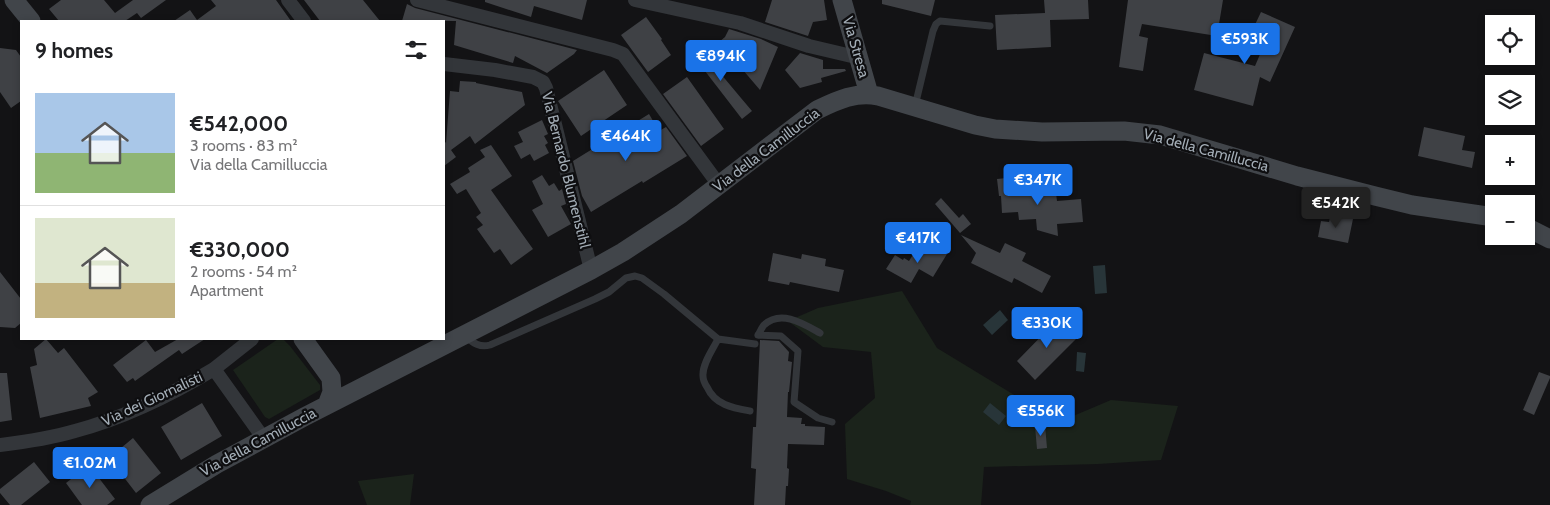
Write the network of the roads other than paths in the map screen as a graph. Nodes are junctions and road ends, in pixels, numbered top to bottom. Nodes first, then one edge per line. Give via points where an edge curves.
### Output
1 (14, 0) edge
2 (288, 0) edge
3 (417, 0) edge
4 (635, 0) edge
5 (842, 0) edge
6 (30, 20) edge
7 (303, 20) edge
8 (990, 26) dead end
9 (860, 58) junction
10 (445, 64) edge
11 (869, 94) junction
12 (915, 106) junction
13 (719, 185) junction
14 (1485, 216) edge
15 (1535, 232) edge
16 (1550, 239) edge
17 (592, 270) junction
18 (820, 333) dead end
19 (464, 335) junction
20 (718, 339) junction
21 (304, 340) edge
22 (246, 341) edge
23 (755, 344) dead end
24 (214, 369) junction
25 (329, 374) junction
26 (370, 384) junction
27 (327, 405) junction
28 (750, 411) dead end
29 (832, 422) dead end
30 (264, 439) junction
31 (0, 445) edge
32 (150, 505) edge

1 - 6 main road
2 - 7 street
3 - 13 street via 621,52
4 - 9 street via 740,23 809,46
5 - 9 main road, Via Stresa
8 - 12 lane via 938,22
9 - 11 main road, Via Stresa
10 - 17 street, Via Bernardo Blumenstihl via 514,73 535,78 544,84
11 - 12 main road, Via della Camilluccia
11 - 13 main road, Via della Camilluccia via 846,98 817,110
12 - 14 main road, Via della Camilluccia via 995,129 1042,132 1124,130 1160,135 1374,196
13 - 17 main road, Via della Camilluccia via 681,214
15 - 16 main road
17 - 19 main road, Via della Camilluccia
18 - 29 lane via 786,318 774,319 758,334 781,336 798,351 794,402 818,418
19 - 20 lane via 472,343 483,347 490,345 595,299 626,278 635,276 664,294
19 - 26 main road, Via della Camilluccia
20 - 23 lane
20 - 28 lane via 704,367 704,382 720,403
21 - 25 main road
22 - 24 street, Via dei Giornalisti
24 - 30 street
24 - 31 street, Via dei Giornalisti via 157,400 105,422 59,435
25 - 26 main road via 343,382
25 - 27 main road via 333,388
26 - 27 main road, Via della Camilluccia
27 - 30 main road, Via della Camilluccia
30 - 32 main road, Via della Camilluccia

